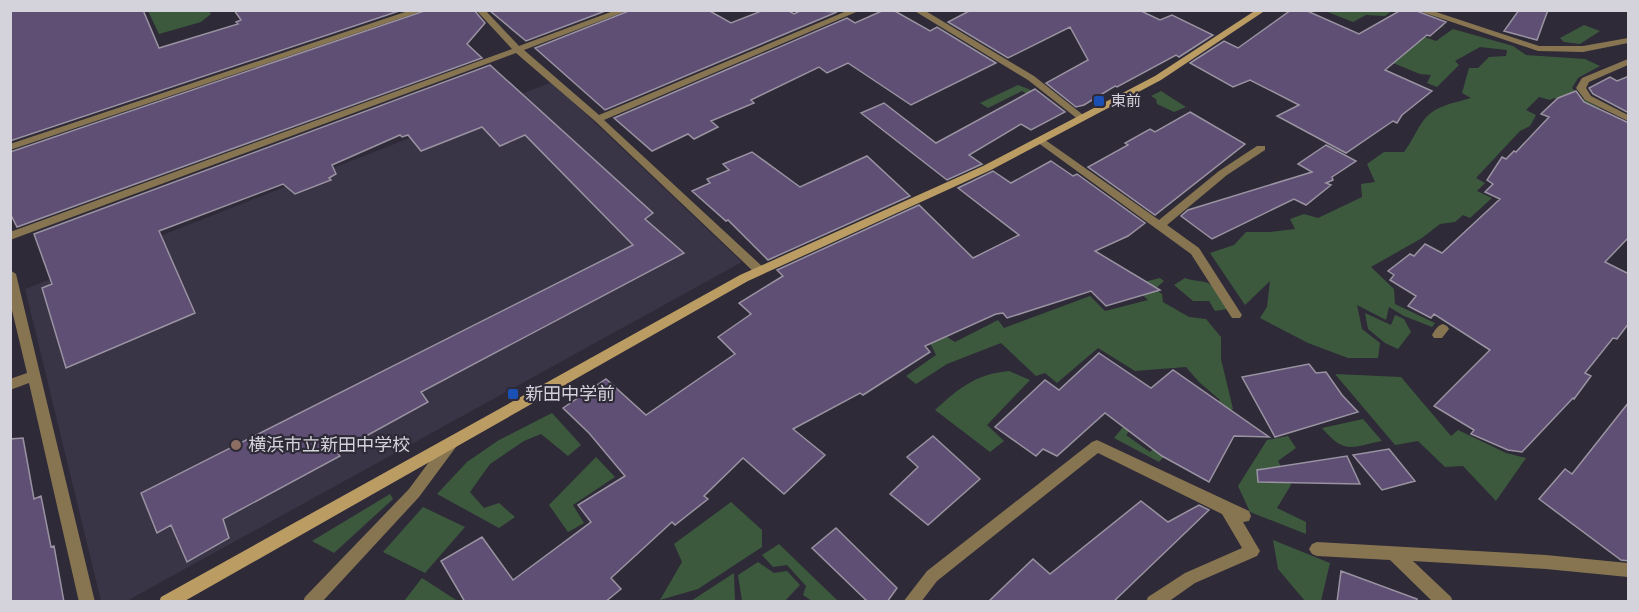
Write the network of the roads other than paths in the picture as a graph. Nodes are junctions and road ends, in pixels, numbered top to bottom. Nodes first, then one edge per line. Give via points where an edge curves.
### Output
1 (421, 10) edge
2 (480, 10) edge
3 (626, 10) edge
4 (857, 10) edge
5 (916, 10) edge
6 (1262, 10) edge
7 (1420, 10) edge
8 (1629, 41) edge
9 (518, 50) junction
10 (1629, 62) edge
11 (598, 118) junction
12 (1082, 118) junction
13 (1629, 118) edge
14 (1041, 140) junction
15 (10, 147) edge
16 (1261, 148) dead end
17 (1159, 226) junction
18 (10, 236) edge
19 (760, 271) junction
20 (10, 274) edge
21 (1236, 315) dead end
22 (34, 375) junction
23 (10, 385) edge
24 (451, 443) junction
25 (1227, 509) junction
26 (1244, 516) dead end
27 (1317, 549) dead end
28 (1393, 553) junction
29 (1629, 570) edge
30 (87, 602) edge
31 (167, 602) edge
32 (311, 602) edge
33 (911, 602) edge
34 (1154, 602) edge
35 (1445, 602) edge

1 - 15 street
2 - 9 street
3 - 9 street
4 - 11 street
5 - 12 street via 1031,78
6 - 12 street via 1158,78
7 - 8 street via 1555,51 1590,50
9 - 11 street
9 - 18 street
10 - 13 street via 1585,81 1581,88 1588,98
11 - 19 street
12 - 14 street
14 - 17 street
14 - 19 street
16 - 17 street via 1223,173
17 - 21 street via 1195,251
19 - 24 street
20 - 22 street
22 - 23 street
22 - 30 street
24 - 31 street
24 - 32 street via 414,493
25 - 26 street
25 - 33 street via 1097,446 932,576
25 - 34 street via 1252,551 1190,578
27 - 28 street
28 - 29 street
28 - 35 street

